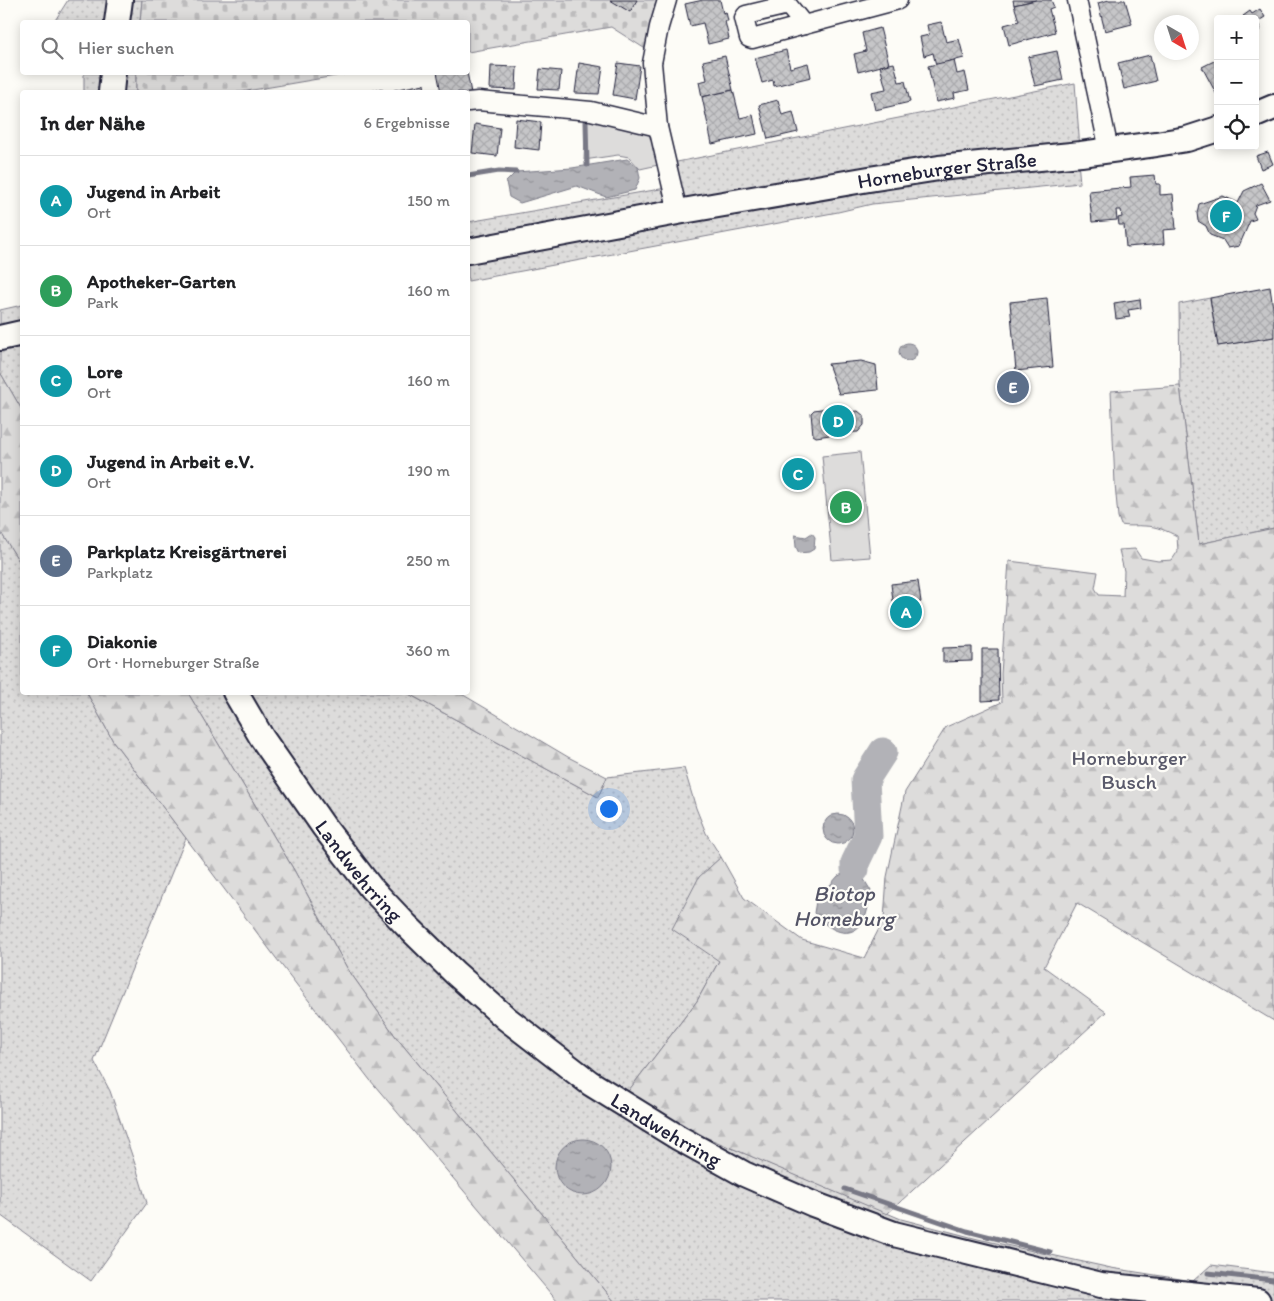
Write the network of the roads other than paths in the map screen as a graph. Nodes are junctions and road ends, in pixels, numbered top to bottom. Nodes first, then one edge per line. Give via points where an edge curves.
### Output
1 (120, 0) edge
2 (667, 0) edge
3 (898, 0) edge
4 (1077, 0) edge
5 (118, 20) edge
6 (804, 24) dead end
7 (113, 75) edge
8 (111, 90) edge
9 (470, 102) edge
10 (1274, 107) edge
11 (1259, 113) edge
12 (658, 127) junction
13 (1214, 130) edge
14 (1109, 150) junction
15 (678, 212) junction
16 (470, 251) edge
17 (20, 334) edge
18 (0, 338) edge
19 (237, 695) edge
20 (1258, 1301) edge

1 - 5 main road
2 - 12 street via 652,63
3 - 6 street
4 - 14 street
7 - 8 main road
9 - 12 street via 591,111
10 - 11 main road
12 - 15 street
13 - 14 main road, Horneburger Straße via 1187,139
14 - 15 main road, Horneburger Straße via 859,180
15 - 16 main road, Horneburger Straße
17 - 18 main road
19 - 20 main road, Landwehrring via 262,738 324,827 371,888 406,925 515,1025 590,1083 679,1138 744,1174 894,1234 1101,1285

